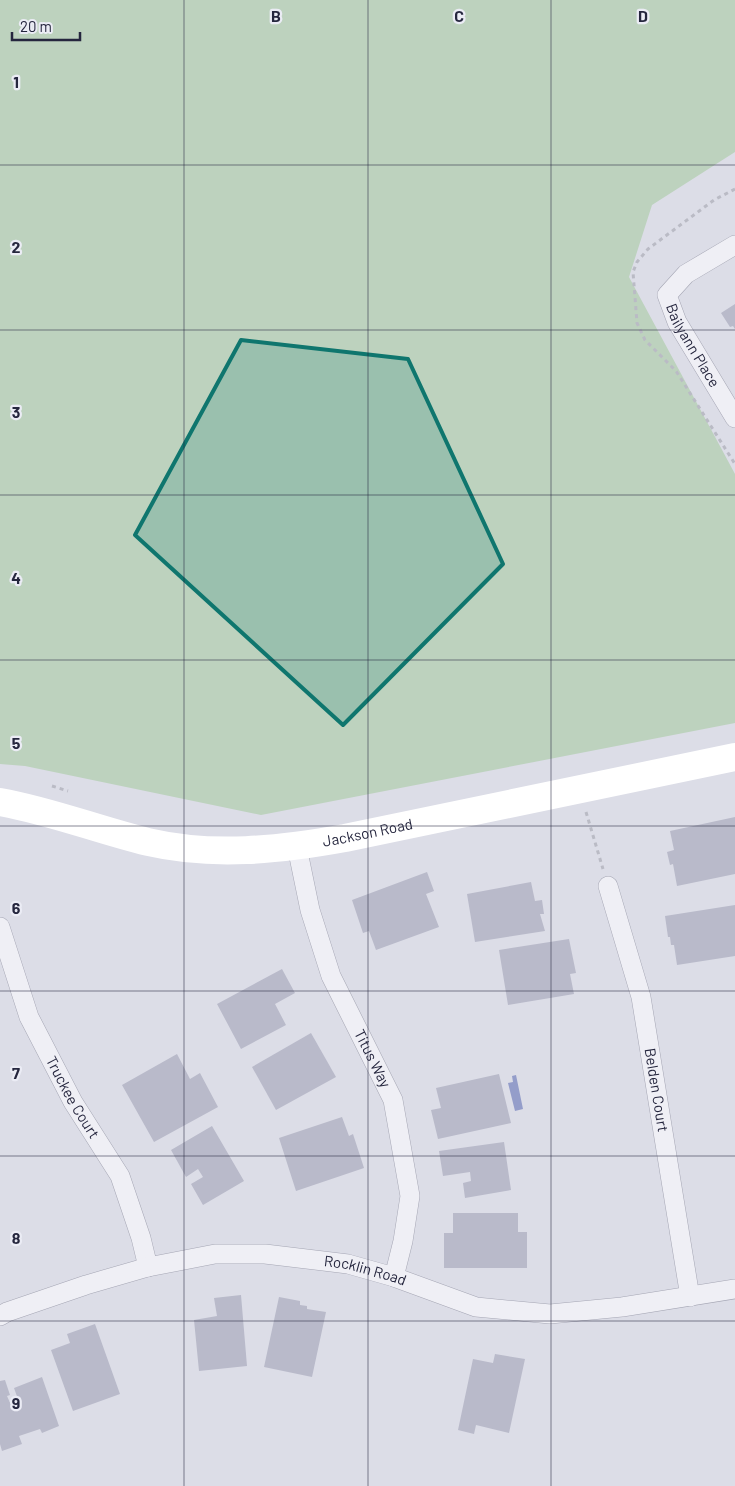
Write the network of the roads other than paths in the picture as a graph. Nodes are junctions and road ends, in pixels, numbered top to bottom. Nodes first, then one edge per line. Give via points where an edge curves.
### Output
1 (735, 245) edge
2 (735, 418) edge
3 (735, 758) edge
4 (0, 802) edge
5 (297, 847) junction
6 (608, 886) road end
7 (0, 927) edge
8 (148, 1267) junction
9 (394, 1277) junction
10 (735, 1289) edge
11 (690, 1297) junction
12 (0, 1316) edge

1 - 2 street, Bailyann Place via 686,274 667,295 676,322
3 - 5 street, Jackson Road
4 - 5 street, Jackson Road via 48,812 150,842 186,848 234,851
5 - 9 street, Titus Way via 310,910 331,976 393,1100 410,1196
6 - 11 street, Belden Court via 642,997
7 - 8 street, Truckee Court via 29,1017 73,1102 120,1176
8 - 9 street, Rocklin Road via 215,1254 265,1254 348,1264
8 - 12 street, Rocklin Road
9 - 11 street, Rocklin Road via 476,1307 550,1314
10 - 11 street, Rocklin Road

